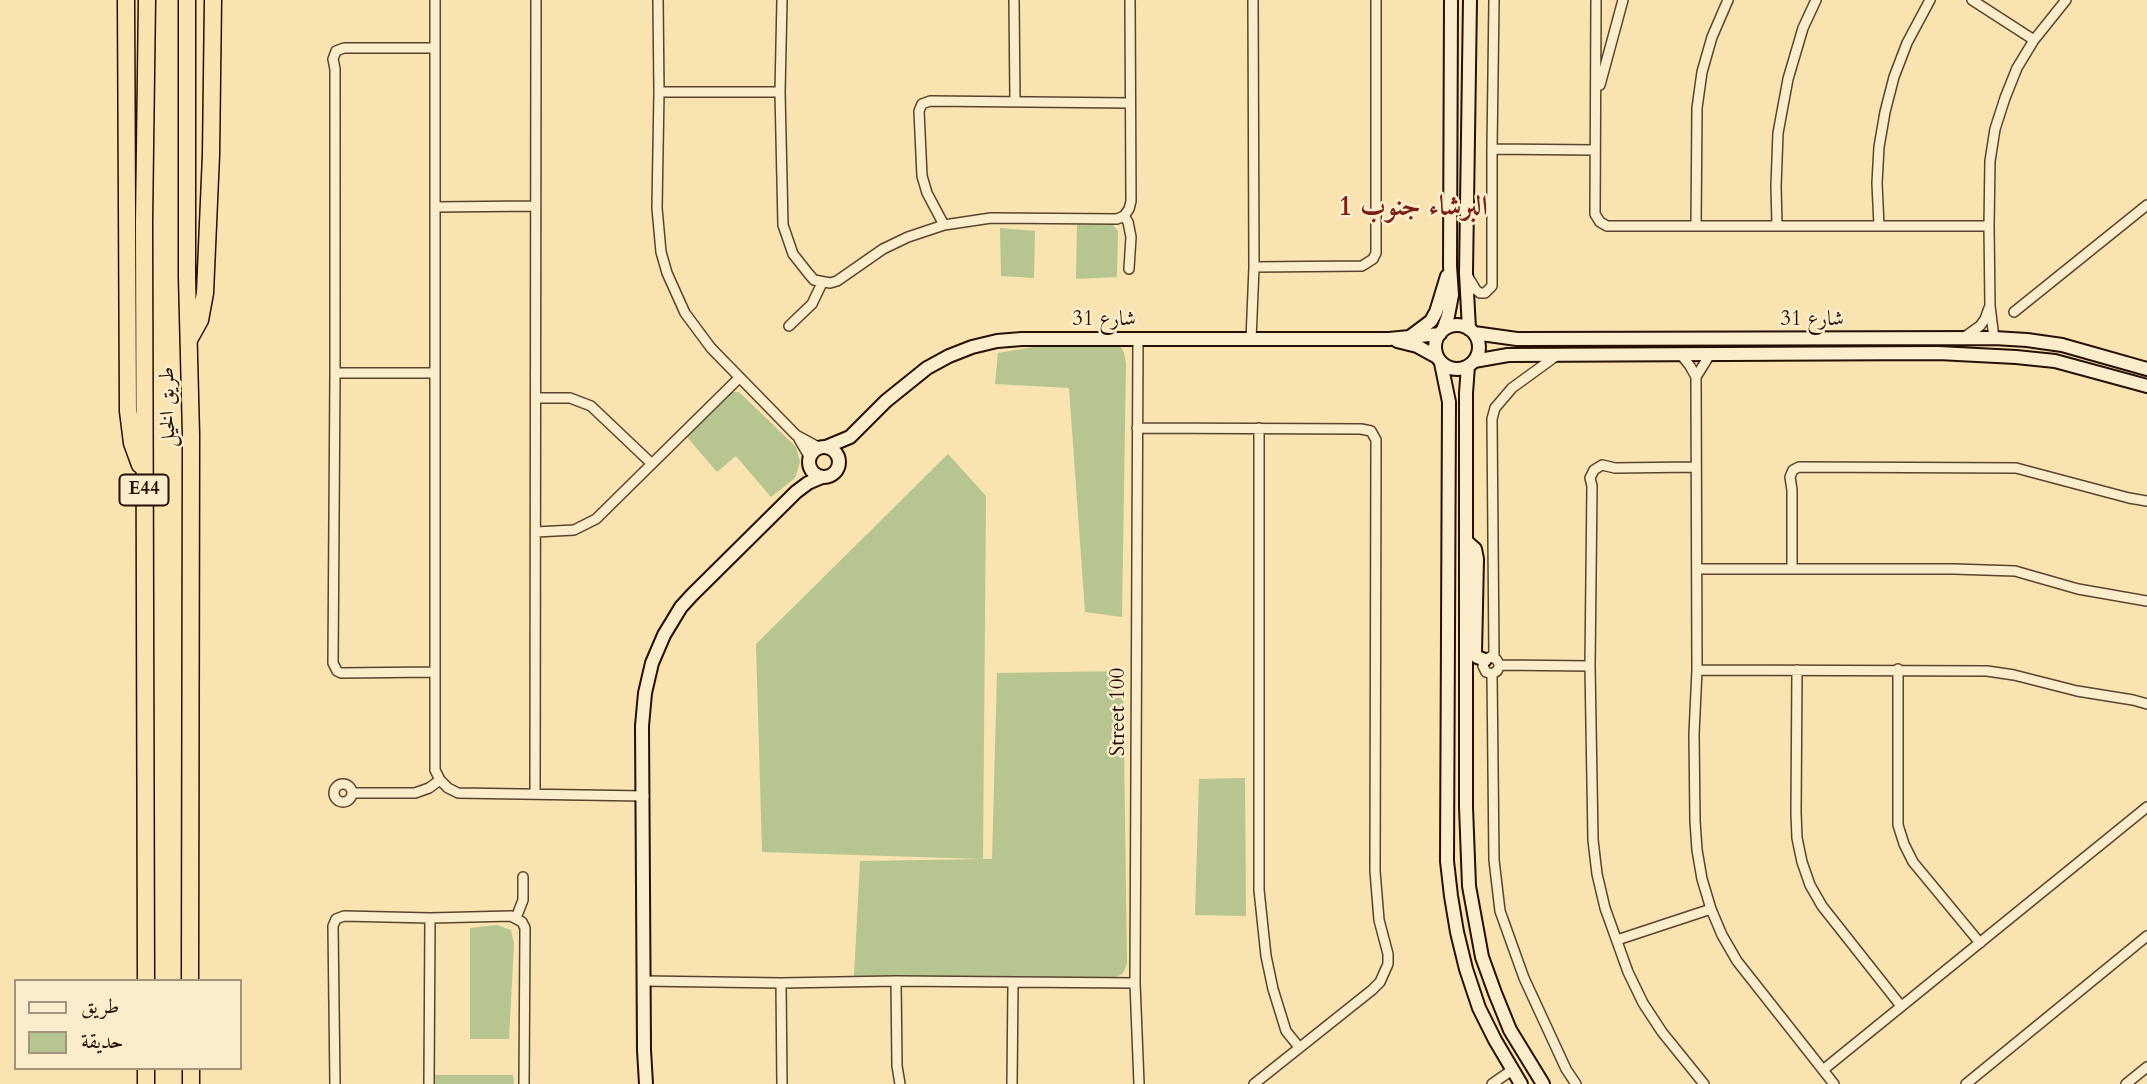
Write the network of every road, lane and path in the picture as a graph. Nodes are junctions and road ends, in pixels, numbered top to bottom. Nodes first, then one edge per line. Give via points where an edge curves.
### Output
1 (126, 0) edge
2 (147, 0) edge
3 (187, 0) edge
4 (213, 0) edge
5 (435, 0) edge
6 (536, 0) edge
7 (658, 0) edge
8 (782, 0) edge
9 (1013, 0) edge
10 (1130, 0) edge
11 (1253, 0) edge
12 (1376, 0) edge
13 (1451, 0) edge
14 (1470, 0) edge
15 (1494, 0) edge
16 (1596, 0) edge
17 (1623, 0) edge
18 (1728, 0) edge
19 (1816, 0) edge
20 (1930, 0) edge
21 (1972, 0) edge
22 (2066, 0) edge
23 (2034, 40) junction
24 (434, 48) junction
25 (659, 92) junction
26 (780, 92) junction
27 (1597, 100) junction
28 (1015, 102) junction
29 (1129, 103) junction
30 (1492, 149) junction
31 (1594, 150) junction
32 (2147, 205) edge
33 (534, 206) junction
34 (435, 207) junction
35 (1124, 216) junction
36 (944, 225) junction
37 (1777, 225) junction
38 (1696, 226) junction
39 (1879, 226) junction
40 (1989, 226) junction
41 (1450, 266) junction
42 (1254, 267) junction
43 (1129, 269) dead end
44 (1466, 273) junction
45 (822, 283) junction
46 (1990, 306) junction
47 (2014, 312) dead end
48 (789, 326) dead end
49 (1471, 331) junction
50 (1441, 332) junction
51 (1409, 337) junction
52 (1994, 338) junction
53 (1390, 339) junction
54 (1959, 339) junction
55 (189, 340) junction
56 (1139, 340) junction
57 (1251, 340) junction
58 (1938, 353) junction
59 (1556, 356) junction
60 (1682, 356) junction
61 (1709, 356) junction
62 (1439, 360) junction
63 (1471, 364) junction
64 (2147, 369) edge
65 (335, 373) junction
66 (435, 373) junction
67 (1696, 377) junction
68 (739, 378) junction
69 (2147, 386) edge
70 (536, 398) junction
71 (1137, 428) junction
72 (1259, 428) junction
73 (796, 435) junction
74 (850, 437) junction
75 (823, 448) junction
76 (809, 461) junction
77 (839, 461) junction
78 (651, 463) junction
79 (1695, 467) junction
80 (144, 473) junction
81 (822, 478) junction
82 (796, 492) junction
83 (2147, 501) edge
84 (536, 532) junction
85 (1466, 541) junction
86 (1792, 568) junction
87 (1697, 569) junction
88 (2147, 601) edge
89 (1493, 661) junction
90 (1590, 666) junction
91 (1898, 669) junction
92 (1697, 670) junction
93 (1797, 670) junction
94 (434, 672) junction
95 (1492, 674) junction
96 (2147, 704) edge
97 (440, 780) junction
98 (352, 793) dead end
99 (535, 794) junction
100 (644, 796) junction
101 (2147, 807) edge
102 (523, 877) dead end
103 (1711, 909) junction
104 (429, 918) junction
105 (516, 918) junction
106 (2147, 936) edge
107 (1617, 940) junction
108 (1980, 943) junction
109 (146, 979) edge
110 (190, 979) edge
111 (644, 981) junction
112 (896, 981) junction
113 (781, 983) junction
114 (1013, 983) junction
115 (1135, 983) junction
116 (1901, 1006) junction
117 (1299, 1047) junction
118 (2147, 1067) edge
119 (1513, 1070) junction
120 (1823, 1070) junction
121 (335, 1084) edge
122 (429, 1084) edge
123 (524, 1084) edge
124 (646, 1084) edge
125 (782, 1084) edge
126 (900, 1084) edge
127 (1012, 1084) edge
128 (1139, 1084) edge
129 (1254, 1084) edge
130 (1492, 1084) edge
131 (1521, 1084) edge
132 (1543, 1084) edge
133 (1576, 1084) edge
134 (1704, 1084) edge
135 (1834, 1084) edge
136 (1966, 1084) edge
137 (2126, 1084) edge

1 - 80 highway via 128,411 132,443
2 - 80 highway, طريق الخيل / E44
3 - 55 highway, طريق الخيل / E44
4 - 55 highway via 205,293 200,320
5 - 24 street
6 - 33 street
7 - 25 street
8 - 26 street
9 - 28 street
10 - 29 street
11 - 42 street
12 - 42 street via 1373,259 1362,266
13 - 41 street
14 - 44 street
15 - 30 street
16 - 27 street
17 - 27 street
18 - 38 street via 1702,72 1697,108
19 - 37 street via 1788,79 1778,132
20 - 39 street via 1907,43 1885,112 1877,183
21 - 23 street
22 - 23 street
23 - 40 street via 2017,68 1996,129 1990,161
24 - 34 street
24 - 65 street via 344,48 336,51 333,59
25 - 26 street
25 - 68 street via 658,230 667,273 697,332
26 - 45 street via 782,225 793,254 814,280
27 - 31 street
28 - 29 street
28 - 36 street via 922,104 922,176
29 - 35 street via 1130,201
30 - 31 street
30 - 44 street via 1492,286 1480,293
31 - 38 street via 1595,214 1600,222 1616,227
32 - 47 street
33 - 34 street
33 - 70 street
34 - 66 street
35 - 36 street via 992,218
35 - 43 street via 1130,230
36 - 45 street via 883,249 837,281
37 - 38 street
37 - 39 street
39 - 40 street
40 - 46 street
41 - 50 street via 1452,295
41 - 51 street via 1436,312
42 - 57 street
44 - 49 street
45 - 48 street via 812,304
46 - 52 street
46 - 54 street via 1980,326
49 - 50 street via 1456,325
49 - 54 street, شارع 31 via 1517,339
49 - 63 street via 1479,347
50 - 51 street, شارع 31
50 - 62 street via 1435,343
51 - 53 street, شارع 31
52 - 54 street, شارع 31
52 - 58 street via 1987,349
52 - 64 street, شارع 31 via 2062,345
53 - 57 street, شارع 31
53 - 62 street, شارع 31 via 1417,346
55 - 110 highway, طريق الخيل / E44
56 - 57 street, شارع 31
56 - 71 street, Street 100
56 - 74 street, شارع 31 via 1021,339 972,347 927,368
58 - 61 street, شارع 31
58 - 69 street, شارع 31 via 2055,361
59 - 60 street, شارع 31
59 - 63 street, شارع 31 via 1508,355
59 - 89 street via 1512,388 1492,419
60 - 61 street, شارع 31
60 - 67 street
61 - 67 street
62 - 63 street via 1451,368
62 - 119 street via 1449,402 1447,860 1466,969 1487,1026
63 - 85 street via 1466,393
65 - 66 street
65 - 94 street via 334,667 341,673
66 - 94 street
67 - 79 street
68 - 73 street
68 - 78 street
70 - 78 street via 570,398 591,406
70 - 84 street
71 - 72 street
71 - 115 street, Street 100
72 - 117 street via 1260,901 1273,989 1286,1031
72 - 117 street via 1366,429 1376,440 1375,871 1388,964 1380,983
73 - 75 street
73 - 76 street
74 - 75 street, شارع 31
74 - 77 street, شارع 31
75 - 76 street
75 - 77 street via 834,451
76 - 81 street via 813,473
76 - 82 street
77 - 81 street via 835,472
78 - 84 street via 586,526
79 - 87 street
79 - 90 street via 1602,465 1594,470 1590,478
80 - 109 highway, طريق الخيل / E44
81 - 82 street
82 - 100 street via 692,595 664,635 645,693
83 - 86 street via 2016,468 1799,467 1790,477
84 - 99 street
85 - 89 street via 1475,549 1476,559 1475,653
85 - 132 street via 1466,854 1471,898 1482,957 1495,993 1510,1030
86 - 87 street
86 - 88 street via 2015,571 2090,592
87 - 92 street
89 - 90 street
89 - 95 street via 1497,671
89 - 95 street via 1483,669
90 - 107 street via 1593,840 1605,908
91 - 93 street
91 - 96 street via 1987,671
91 - 108 street via 1898,825 1913,862
92 - 93 street
92 - 103 street via 1696,831
93 - 116 street via 1796,813 1802,862 1822,906
94 - 97 street via 435,770
95 - 133 street via 1494,860 1500,911 1524,978
97 - 98 street via 415,793
97 - 99 street via 458,793
99 - 100 street
100 - 111 street
101 - 108 street
102 - 105 street via 523,900
103 - 107 street
103 - 120 street via 1737,961
104 - 105 street
104 - 121 street via 344,916 332,926
104 - 122 street
105 - 123 street via 524,928
106 - 136 street
107 - 134 street via 1643,1003
108 - 116 street
111 - 113 street
111 - 124 street
112 - 113 street
112 - 114 street
112 - 126 street
113 - 125 street
114 - 115 street
114 - 127 street
115 - 128 street, Street 100
116 - 120 street
117 - 129 street
118 - 137 street
119 - 130 street
119 - 131 street
120 - 135 street

